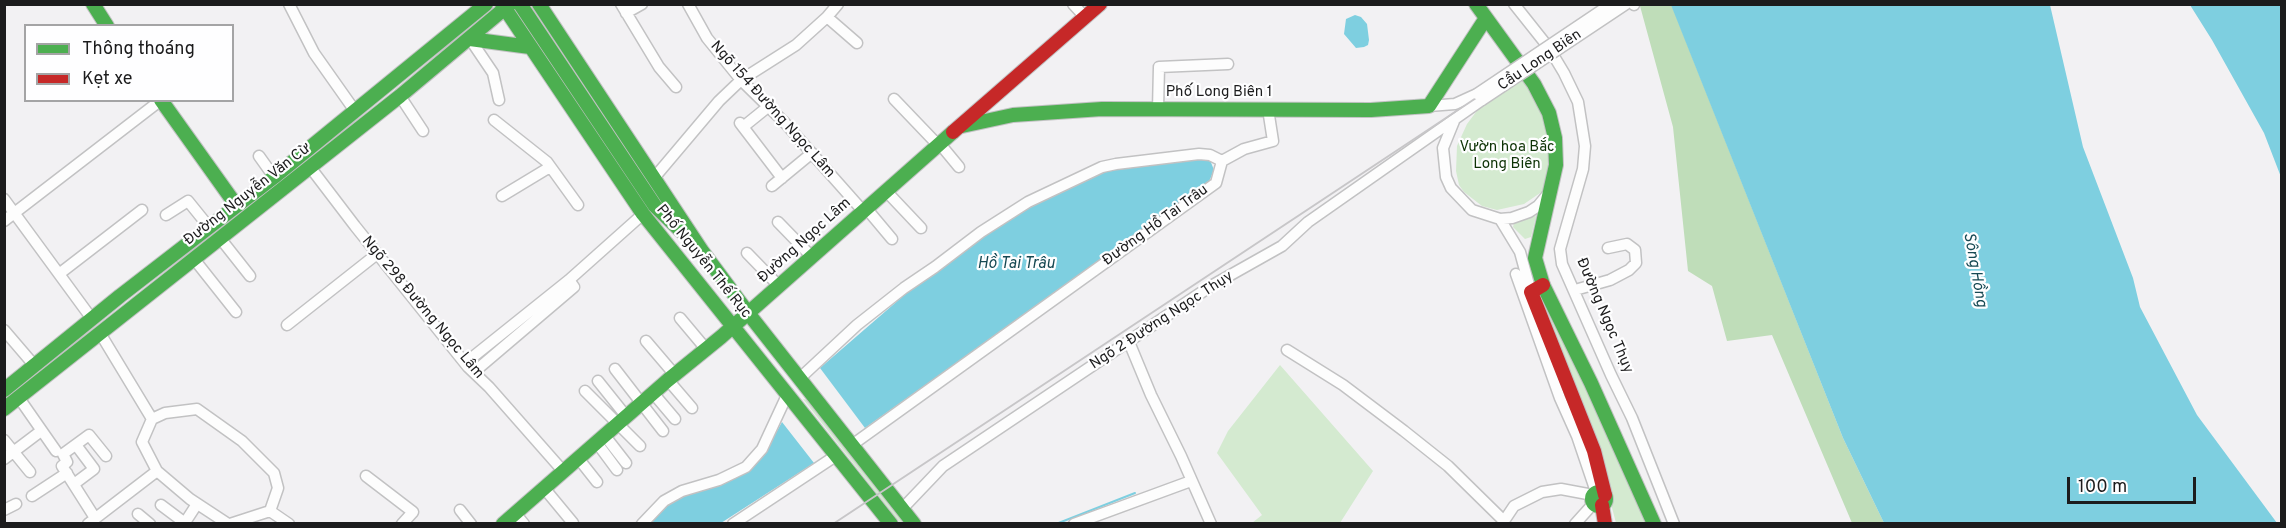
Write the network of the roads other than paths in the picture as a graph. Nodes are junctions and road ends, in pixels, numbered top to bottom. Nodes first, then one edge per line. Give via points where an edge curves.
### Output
1 (289, 4) edge
2 (486, 4) edge
3 (520, 4) edge
4 (539, 4) edge
5 (552, 4) edge
6 (642, 4) edge
7 (688, 4) edge
8 (838, 4) edge
9 (1073, 4) edge
10 (1100, 4) edge
11 (1514, 4) edge
12 (1611, 4) edge
13 (1626, 4) edge
14 (96, 6) edge
15 (506, 6) edge
16 (623, 9) edge
17 (1483, 10) edge
18 (827, 17) junction
19 (1085, 17) junction
20 (550, 22) junction
21 (106, 24) edge
22 (470, 39) junction
23 (857, 43) dead end
24 (530, 47) junction
25 (1228, 64) dead end
26 (741, 80) junction
27 (676, 87) dead end
28 (998, 94) junction
29 (400, 96) junction
30 (1479, 97) junction
31 (894, 99) dead end
32 (500, 100) dead end
33 (158, 102) edge
34 (162, 102) edge
35 (1430, 105) junction
36 (769, 106) junction
37 (1158, 109) junction
38 (1268, 109) junction
39 (356, 111) junction
40 (1013, 115) junction
41 (1455, 118) junction
42 (494, 120) dead end
43 (960, 126) junction
44 (423, 130) dead end
45 (939, 145) junction
46 (812, 153) junction
47 (259, 156) dead end
48 (1222, 161) junction
49 (550, 166) junction
50 (310, 167) junction
51 (959, 167) dead end
52 (274, 177) junction
53 (654, 178) junction
54 (782, 178) junction
55 (772, 186) dead end
56 (1552, 189) junction
57 (886, 191) junction
58 (502, 196) dead end
59 (4, 199) edge
60 (236, 205) junction
61 (578, 205) dead end
62 (655, 206) junction
63 (142, 210) dead end
64 (865, 210) junction
65 (15, 213) junction
66 (643, 214) junction
67 (165, 215) dead end
68 (1500, 219) junction
69 (4, 221) edge
70 (778, 222) dead end
71 (208, 227) junction
72 (921, 228) dead end
73 (220, 238) junction
74 (892, 239) dead end
75 (1608, 248) dead end
76 (702, 251) junction
77 (1520, 252) junction
78 (747, 253) dead end
79 (377, 254) junction
80 (811, 256) junction
81 (1535, 258) junction
82 (194, 259) junction
83 (685, 264) junction
84 (59, 273) junction
85 (1516, 274) dead end
86 (250, 276) dead end
87 (779, 286) junction
88 (1537, 288) junction
89 (1575, 290) junction
90 (236, 312) dead end
91 (748, 314) junction
92 (680, 318) dead end
93 (92, 319) junction
94 (287, 325) dead end
95 (734, 325) junction
96 (4, 330) edge
97 (100, 333) junction
98 (646, 341) dead end
99 (1129, 342) junction
100 (706, 349) junction
101 (1287, 350) dead end
102 (34, 366) junction
103 (615, 369) dead end
104 (471, 370) junction
105 (671, 377) junction
106 (799, 379) junction
107 (598, 381) dead end
108 (4, 390) edge
109 (585, 391) dead end
110 (653, 393) junction
111 (788, 393) junction
112 (19, 398) junction
113 (641, 403) junction
114 (692, 408) dead end
115 (4, 409) edge
116 (152, 418) junction
117 (622, 420) junction
118 (675, 420) dead end
119 (41, 431) junction
120 (663, 431) dead end
121 (601, 439) junction
122 (4, 440) edge
123 (75, 445) junction
124 (852, 445) junction
125 (640, 446) dead end
126 (14, 452) junction
127 (56, 452) dead end
128 (837, 455) junction
129 (106, 456) dead end
130 (578, 458) junction
131 (4, 459) edge
132 (622, 466) dead end
133 (157, 471) junction
134 (563, 471) junction
135 (30, 472) dead end
136 (67, 473) junction
137 (366, 476) dead end
138 (597, 482) dead end
139 (1191, 482) junction
140 (74, 484) junction
141 (544, 488) junction
142 (32, 496) dead end
143 (1598, 498) junction
144 (16, 504) dead end
145 (197, 504) junction
146 (161, 505) dead end
147 (902, 509) junction
148 (4, 510) edge
149 (460, 510) dead end
150 (270, 512) junction
151 (138, 514) dead end
152 (91, 521) edge
153 (511, 521) edge
154 (887, 522) edge
155 (1503, 522) edge
156 (184, 523) edge
157 (573, 523) edge
158 (150, 524) edge
159 (229, 524) edge
160 (289, 524) edge
161 (402, 524) edge
162 (471, 524) edge
163 (642, 524) edge
164 (733, 524) edge
165 (914, 524) edge
166 (1074, 524) edge
167 (1211, 524) edge
168 (1575, 524) edge
169 (1605, 524) edge
170 (1654, 524) edge
171 (1674, 524) edge

1 - 39 street via 314,53
2 - 39 main road, Đường Nguyễn Văn Cừ
3 - 62 main road
4 - 20 main road, Phố Nguyễn Thế Rục
5 - 20 main road
6 - 16 street
7 - 26 street, Ngõ 154 Đường Ngọc Lâm via 707,38
8 - 18 street
9 - 19 street
10 - 19 main road, Đường Ngọc Lâm
11 - 89 street, Đường Ngọc Thụy via 1549,48 1578,102 1584,169 1560,249 1562,264
12 - 30 street, Cầu Long Biên, bridge
13 - 30 street, Cầu Long Biên, bridge
14 - 21 main road
15 - 22 main road, Đường Nguyễn Văn Cừ
15 - 24 main road, Phố Nguyễn Thế Rục
16 - 27 street
17 - 35 main road
17 - 56 main road via 1534,84 1549,113 1555,138
18 - 23 street
18 - 26 street via 796,45
19 - 28 main road, Đường Ngọc Lâm
20 - 53 main road, Phố Nguyễn Thế Rục
22 - 24 main road
22 - 29 main road, Đường Nguyễn Văn Cừ
22 - 32 street via 493,73
24 - 66 main road, Phố Nguyễn Thế Rục
25 - 37 street via 1159,67
26 - 36 street, Ngõ 154 Đường Ngọc Lâm
26 - 53 street
28 - 40 main road
28 - 43 main road, Đường Ngọc Lâm
29 - 44 street
29 - 50 main road, Đường Nguyễn Văn Cừ
30 - 35 street, Phố Long Biên 1 via 1455,104
30 - 41 street, Cầu Long Biên
31 - 45 street
33 - 65 street
34 - 60 main road
35 - 38 main road, Phố Long Biên 1 via 1371,110
36 - 46 street, Ngõ 154 Đường Ngọc Lâm
36 - 54 street via 742,125
37 - 38 main road, Phố Long Biên 1
37 - 40 main road, Phố Long Biên 1
38 - 48 street via 1274,141 1244,149
39 - 52 main road, Đường Nguyễn Văn Cừ
40 - 43 main road, Phố Long Biên 1
41 - 68 street via 1443,148 1446,177 1472,210
41 - 99 street, Ngõ 2 Đường Ngọc Thụy via 1308,222 1282,246 1211,286
42 - 49 street
43 - 45 main road, Đường Ngọc Lâm
45 - 51 street
45 - 57 main road, Đường Ngọc Lâm
46 - 54 street
46 - 64 street, Ngõ 154 Đường Ngọc Lâm
47 - 52 street
48 - 106 street via 1199,154 1116,164 1028,202 904,288
48 - 124 street, Đường Hồ Tai Trâu via 1216,183
49 - 58 street
49 - 61 street
50 - 73 main road, Đường Nguyễn Văn Cừ
50 - 79 street, Ngõ 298 Đường Ngọc Lâm
52 - 60 main road, Đường Nguyễn Văn Cừ
53 - 76 main road, Phố Nguyễn Thế Rục
54 - 55 street
56 - 68 street via 1529,212
56 - 81 main road
57 - 64 main road, Đường Ngọc Lâm
57 - 72 street
59 - 65 street
60 - 71 main road, Đường Nguyễn Văn Cừ
62 - 76 main road
62 - 83 main road
63 - 84 street
64 - 74 street, Ngõ 154 Đường Ngọc Lâm
64 - 80 main road, Đường Ngọc Lâm
65 - 69 street
65 - 84 street
66 - 83 main road, Phố Nguyễn Thế Rục
66 - 104 street via 469,360
67 - 71 street via 188,201
68 - 77 street
70 - 80 street
71 - 93 main road, Đường Nguyễn Văn Cừ
73 - 82 main road, Đường Nguyễn Văn Cừ
73 - 86 street
75 - 89 street via 1627,244 1635,250 1636,264 1610,280
76 - 91 main road, Phố Nguyễn Thế Rục
77 - 81 street
77 - 88 street
78 - 87 street
79 - 94 street
79 - 104 street, Ngõ 298 Đường Ngọc Lâm
80 - 87 main road, Đường Ngọc Lâm
81 - 88 main road
82 - 90 street
82 - 97 main road, Đường Nguyễn Văn Cừ
83 - 95 main road, Phố Nguyễn Thế Rục
84 - 93 street
85 - 143 street
87 - 91 main road, Đường Ngọc Lâm
88 - 143 main road via 1594,451
88 - 170 main road via 1591,383
89 - 171 street, Đường Ngọc Thụy
91 - 95 main road, Đường Ngọc Lâm
91 - 106 main road, Phố Nguyễn Thế Rục
92 - 100 street
93 - 102 main road, Đường Nguyễn Văn Cừ
95 - 100 main road, Đường Ngọc Lâm
95 - 111 main road, Phố Nguyễn Thế Rục
96 - 102 street
97 - 112 main road, Đường Nguyễn Văn Cừ
97 - 116 street
98 - 105 street
99 - 139 street
99 - 147 street, Ngõ 2 Đường Ngọc Thụy via 943,466
100 - 105 main road, Đường Ngọc Lâm
101 - 155 street via 1343,385 1448,466
102 - 108 main road, Đường Nguyễn Văn Cừ
103 - 113 street
104 - 134 street, Ngõ 298 Đường Ngọc Lâm
105 - 110 main road, Đường Ngọc Lâm
105 - 114 street
106 - 124 main road, Phố Nguyễn Thế Rục
107 - 117 street
109 - 117 street
110 - 113 main road, Đường Ngọc Lâm
110 - 118 street
111 - 128 main road, Phố Nguyễn Thế Rục
111 - 163 street via 762,449 746,467 682,491 664,501
112 - 115 main road, Đường Nguyễn Văn Cừ
112 - 119 street
113 - 117 main road, Đường Ngọc Lâm
113 - 120 street
116 - 133 street via 142,442
116 - 150 street via 165,412 197,409 242,441 274,473 278,488
117 - 121 main road, Đường Ngọc Lâm
117 - 125 street
119 - 126 street
119 - 127 street
121 - 130 main road, Đường Ngọc Lâm
121 - 132 street
122 - 126 street
123 - 129 street via 89,435
123 - 136 street via 63,454 67,462 62,466
123 - 140 street via 94,469
124 - 147 main road, Phố Nguyễn Thế Rục
126 - 131 street
126 - 135 street
128 - 154 main road, Phố Nguyễn Thế Rục
128 - 164 street
130 - 134 main road, Đường Ngọc Lâm
130 - 138 street
133 - 145 street
133 - 152 street
134 - 141 main road, Đường Ngọc Lâm
136 - 140 street
136 - 142 street
137 - 161 street via 413,512
139 - 166 street
139 - 167 street
140 - 152 street
141 - 153 main road, Đường Ngọc Lâm
141 - 157 street
143 - 155 street via 1561,489 1542,492 1514,506
143 - 168 street
143 - 169 main road
144 - 148 street
145 - 156 street
145 - 159 street
146 - 156 street
147 - 165 main road, Phố Nguyễn Thế Rục
149 - 162 street
150 - 159 street
150 - 160 street
151 - 158 street

